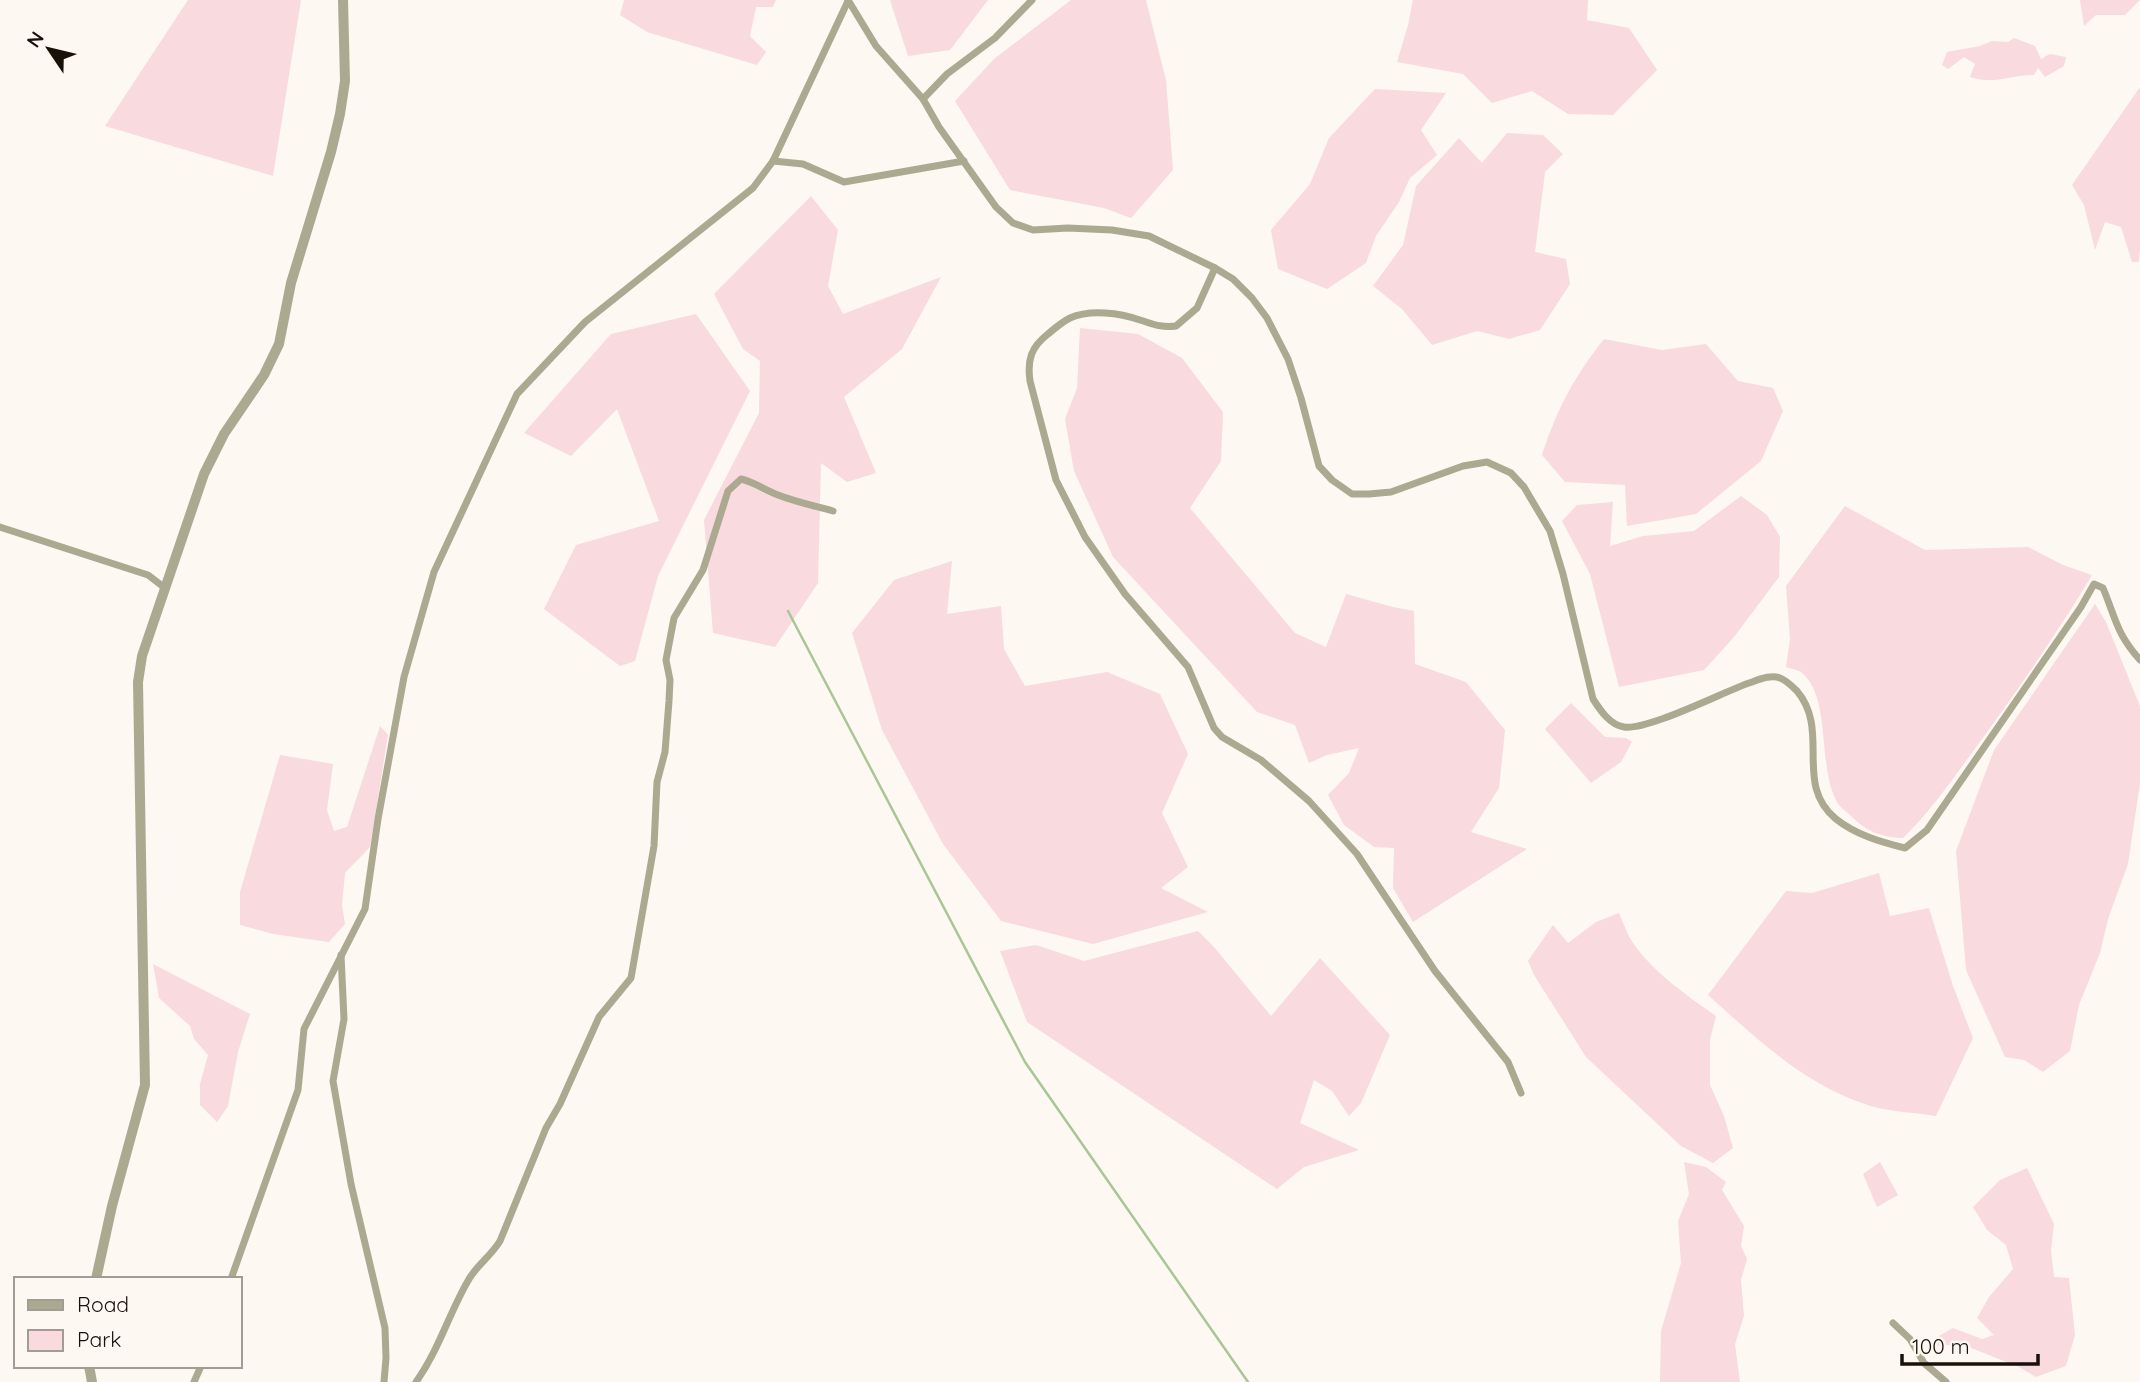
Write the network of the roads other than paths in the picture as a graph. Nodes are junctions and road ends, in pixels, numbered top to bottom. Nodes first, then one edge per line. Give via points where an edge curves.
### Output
1 (343, 0) edge
2 (1032, 0) edge
3 (848, 1) edge
4 (923, 99) junction
5 (964, 160) junction
6 (773, 162) junction
7 (1215, 268) junction
8 (833, 511) dead end
9 (0, 527) edge
10 (165, 588) junction
11 (2140, 660) edge
12 (341, 954) junction
13 (1521, 1093) dead end
14 (96, 1277) edge
15 (232, 1277) edge
16 (1893, 1323) dead end
17 (384, 1382) edge
18 (416, 1382) edge
19 (1946, 1382) edge

1 - 10 street via 345,81 340,114 291,283 279,344 204,474
2 - 4 street
3 - 4 street via 876,46
3 - 6 street
4 - 5 street
5 - 6 street via 844,182 803,164
5 - 7 street via 996,207 1013,223 1033,230 1112,230 1149,236
6 - 12 street via 752,188 585,321 517,394 434,572 404,677 365,909
7 - 11 street via 1233,279 1266,318 1288,359 1319,466 1332,481 1352,494 1369,494 1391,492 1487,461 1511,473 1550,531 1593,699 1601,711 1624,727 1662,720 1726,691 1780,677 1809,707 1816,790 1836,819 1861,834 1905,848 1927,830 2094,584 2103,588 2124,642
7 - 13 street via 1197,308 1176,326 1155,327 1117,314 1074,316 1032,349 1030,381 1056,480 1085,537 1125,594 1188,667 1214,728 1309,801 1357,854 1435,971 1508,1062
8 - 18 street via 796,502 741,479 728,491 703,570 674,618 666,660 669,701 665,752 657,782 654,846 631,978 599,1017 546,1128 500,1241 467,1282 431,1361
9 - 10 street via 148,575
10 - 14 street via 138,682 145,1085
12 - 15 street via 304,1029 298,1090
12 - 17 street via 344,1019 333,1081 351,1184 385,1328
16 - 19 street via 1910,1339 1924,1363

